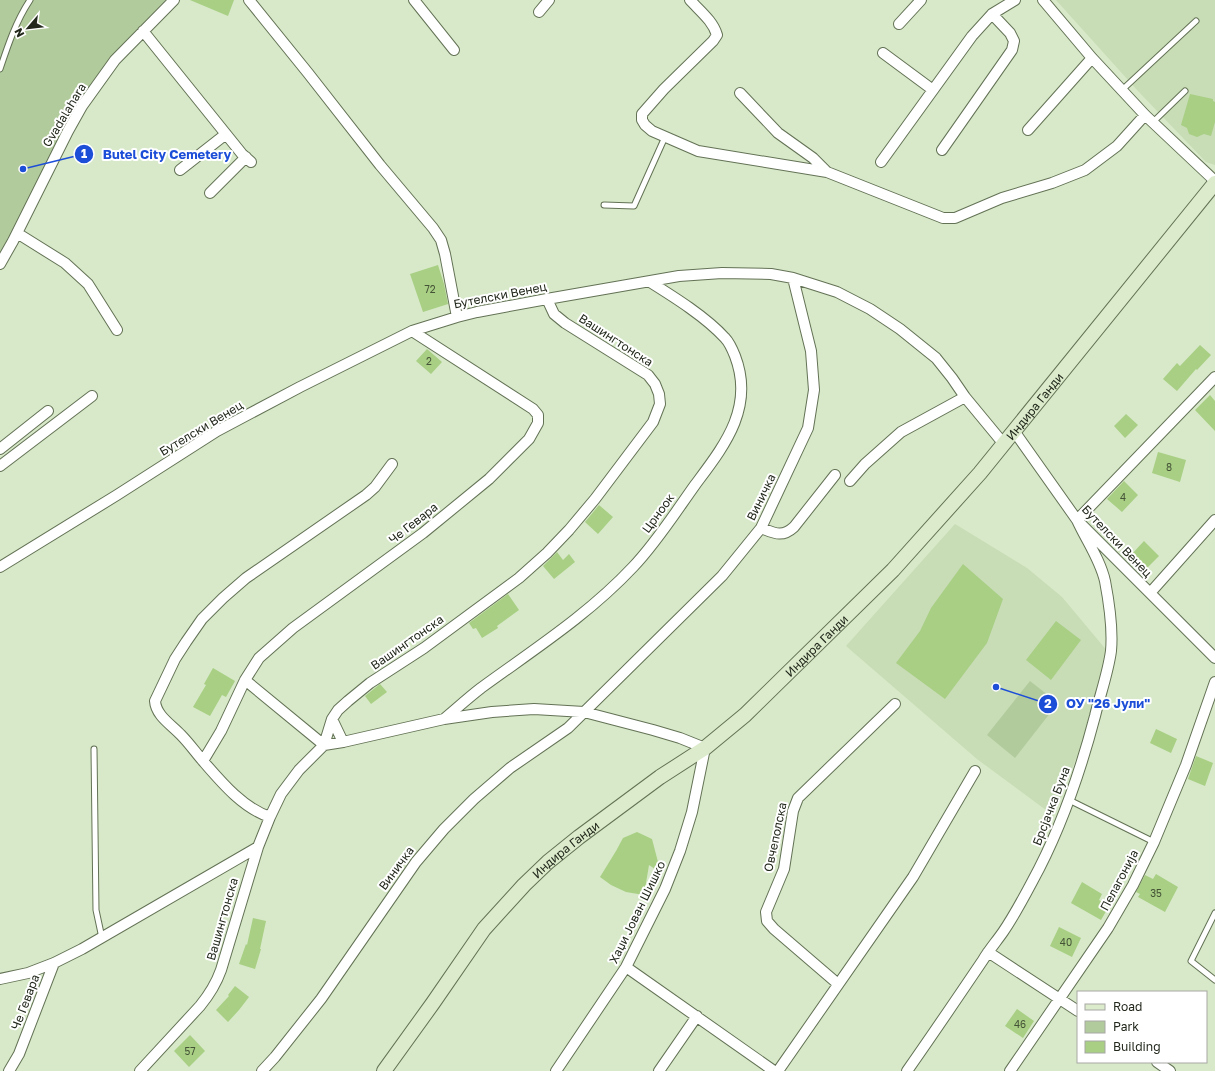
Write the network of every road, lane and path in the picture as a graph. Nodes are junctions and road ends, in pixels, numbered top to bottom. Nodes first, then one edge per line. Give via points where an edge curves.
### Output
1 (30, 0) edge
2 (174, 0) edge
3 (249, 0) edge
4 (414, 0) edge
5 (549, 0) edge
6 (690, 0) edge
7 (921, 0) edge
8 (1014, 0) edge
9 (1043, 0) edge
10 (539, 12) dead end
11 (992, 14) junction
12 (1196, 20) dead end
13 (899, 24) dead end
14 (143, 31) junction
15 (454, 50) dead end
16 (883, 53) dead end
17 (1092, 58) junction
18 (0, 69) edge
19 (933, 90) junction
20 (1122, 90) junction
21 (1186, 91) dead end
22 (740, 93) dead end
23 (1145, 115) junction
24 (1152, 123) junction
25 (1028, 130) dead end
26 (226, 134) junction
27 (666, 137) junction
28 (942, 150) dead end
29 (881, 162) dead end
30 (180, 170) dead end
31 (827, 172) junction
32 (1215, 182) edge
33 (210, 193) dead end
34 (604, 205) dead end
35 (17, 233) junction
36 (0, 264) edge
37 (793, 278) junction
38 (650, 282) junction
39 (547, 299) junction
40 (457, 316) junction
41 (117, 330) dead end
42 (412, 331) junction
43 (1215, 377) edge
44 (92, 396) dead end
45 (965, 397) junction
46 (48, 411) dead end
47 (1014, 431) junction
48 (1003, 443) junction
49 (0, 449) edge
50 (392, 464) dead end
51 (0, 466) edge
52 (836, 475) dead end
53 (850, 481) dead end
54 (1077, 520) junction
55 (1215, 520) edge
56 (761, 528) junction
57 (1, 565) edge
58 (1150, 592) junction
59 (1215, 658) edge
60 (245, 680) junction
61 (1215, 682) edge
62 (895, 704) dead end
63 (584, 712) junction
64 (332, 719) junction
65 (444, 719) junction
66 (343, 742) junction
67 (324, 745) junction
68 (705, 748) junction
69 (94, 749) dead end
70 (203, 762) junction
71 (975, 771) dead end
72 (1068, 800) junction
73 (270, 818) junction
74 (1154, 842) junction
75 (258, 847) junction
76 (1215, 913) edge
77 (102, 938) junction
78 (988, 952) junction
79 (54, 963) junction
80 (626, 967) junction
81 (0, 979) edge
82 (1215, 980) edge
83 (838, 984) junction
84 (1060, 998) junction
85 (1077, 1010) edge
86 (697, 1016) junction
87 (1158, 1063) edge
88 (9, 1071) edge
89 (140, 1071) edge
90 (262, 1071) edge
91 (384, 1071) edge
92 (556, 1071) edge
93 (659, 1071) edge
94 (774, 1071) edge
95 (778, 1071) edge
96 (907, 1071) edge
97 (1010, 1071) edge
98 (1170, 1071) edge

1 - 18 lane via 10,39
2 - 14 street, Gvadalahara
3 - 40 street via 433,228 445,254
4 - 15 street
5 - 10 street
6 - 27 street via 707,18 717,35 642,114 645,125
7 - 13 street
8 - 11 street
9 - 17 street
11 - 19 street via 972,36
11 - 28 street via 1010,32 1014,41 1012,50
12 - 20 lane
14 - 26 street
14 - 35 street, Gvadalahara via 115,60 82,106
16 - 19 street
17 - 20 street
17 - 25 street
19 - 29 street
20 - 23 street
21 - 24 lane
22 - 31 street via 778,133 813,158
23 - 24 street
23 - 31 street via 1117,146 1085,170 1002,198 954,218 943,218
24 - 32 street
26 - 30 street
26 - 33 street via 248,160
27 - 31 street via 698,151
27 - 34 lane via 634,206
32 - 47 street, Индира Ганди
35 - 36 street, Gvadalahara
35 - 41 street via 65,263 88,284
37 - 38 street, Бутелски Венец via 771,274 722,273 679,276
37 - 45 street, Бутелски Венец via 836,292 870,309 900,329 936,358
37 - 56 street, Виничка via 811,351 814,390 808,428
38 - 39 street, Бутелски Венец
38 - 65 street, Црноок via 711,324 726,339 735,356 741,378 740,404 731,431 722,449 633,567 592,606
39 - 40 street, Бутелски Венец
39 - 64 street, Вашингтонска via 554,314 565,323 648,375 659,394 660,404 653,422 569,530 519,578 424,648 370,683 348,700
40 - 42 street, Бутелски Венец
42 - 57 street, Бутелски Венец via 217,431
42 - 60 street, Че Гевара via 534,409 538,415 538,423 529,439 489,479 423,533 293,628 259,658
43 - 54 street
44 - 51 street
45 - 48 street, Бутелски Венец
45 - 53 street via 901,432
46 - 49 street
47 - 48 street, Индира Ганди
47 - 54 street, Бутелски Венец
48 - 68 street, Индира Ганди via 980,473 893,570 745,715
50 - 70 street via 366,495 246,578 223,598 202,619 178,653 154,701 155,706
52 - 56 street via 788,532 780,534
54 - 58 street, Бутелски Венец
54 - 72 street, Брсјачка Буна via 1104,579 1111,636 1107,669 1087,746
55 - 58 street
56 - 63 street, Виничка via 722,576
58 - 59 street, Бутелски Венец
60 - 67 street
60 - 70 street, Че Гевара
61 - 74 street, Пелагонија via 1186,765
62 - 83 street, Овчеполска via 798,798 793,811 784,869 766,912 767,921 774,929
63 - 65 street via 534,709
63 - 68 street via 680,738
63 - 90 street, Виничка via 568,728 510,768 444,829 416,862 321,999
64 - 66 street
64 - 67 street, Вашингтонска
65 - 66 street
66 - 67 street
67 - 73 street, Вашингтонска via 298,770 281,794
68 - 80 street, Хаџи Јован Шишко via 692,812 680,851 665,889
68 - 91 street, Индира Ганди via 580,836 524,885 484,929
69 - 77 lane via 96,910
70 - 73 street via 241,800 256,812
71 - 83 street via 913,877
72 - 74 lane
72 - 78 street, Брсјачка Буна via 1033,882
73 - 75 street, Вашингтонска
74 - 84 street, Пелагонија via 1108,928
75 - 77 street
75 - 89 street, Вашингтонска via 216,984 200,1006
76 - 82 lane via 1191,961
77 - 79 street
78 - 84 street
78 - 96 street, Брсјачка Буна
79 - 81 street via 28,973
79 - 88 street, Че Гевара
80 - 86 street
80 - 92 street, Хаџи Јован Шишко
83 - 95 street
84 - 85 street
84 - 97 street, Пелагонија
86 - 93 street
86 - 94 street
87 - 98 street

